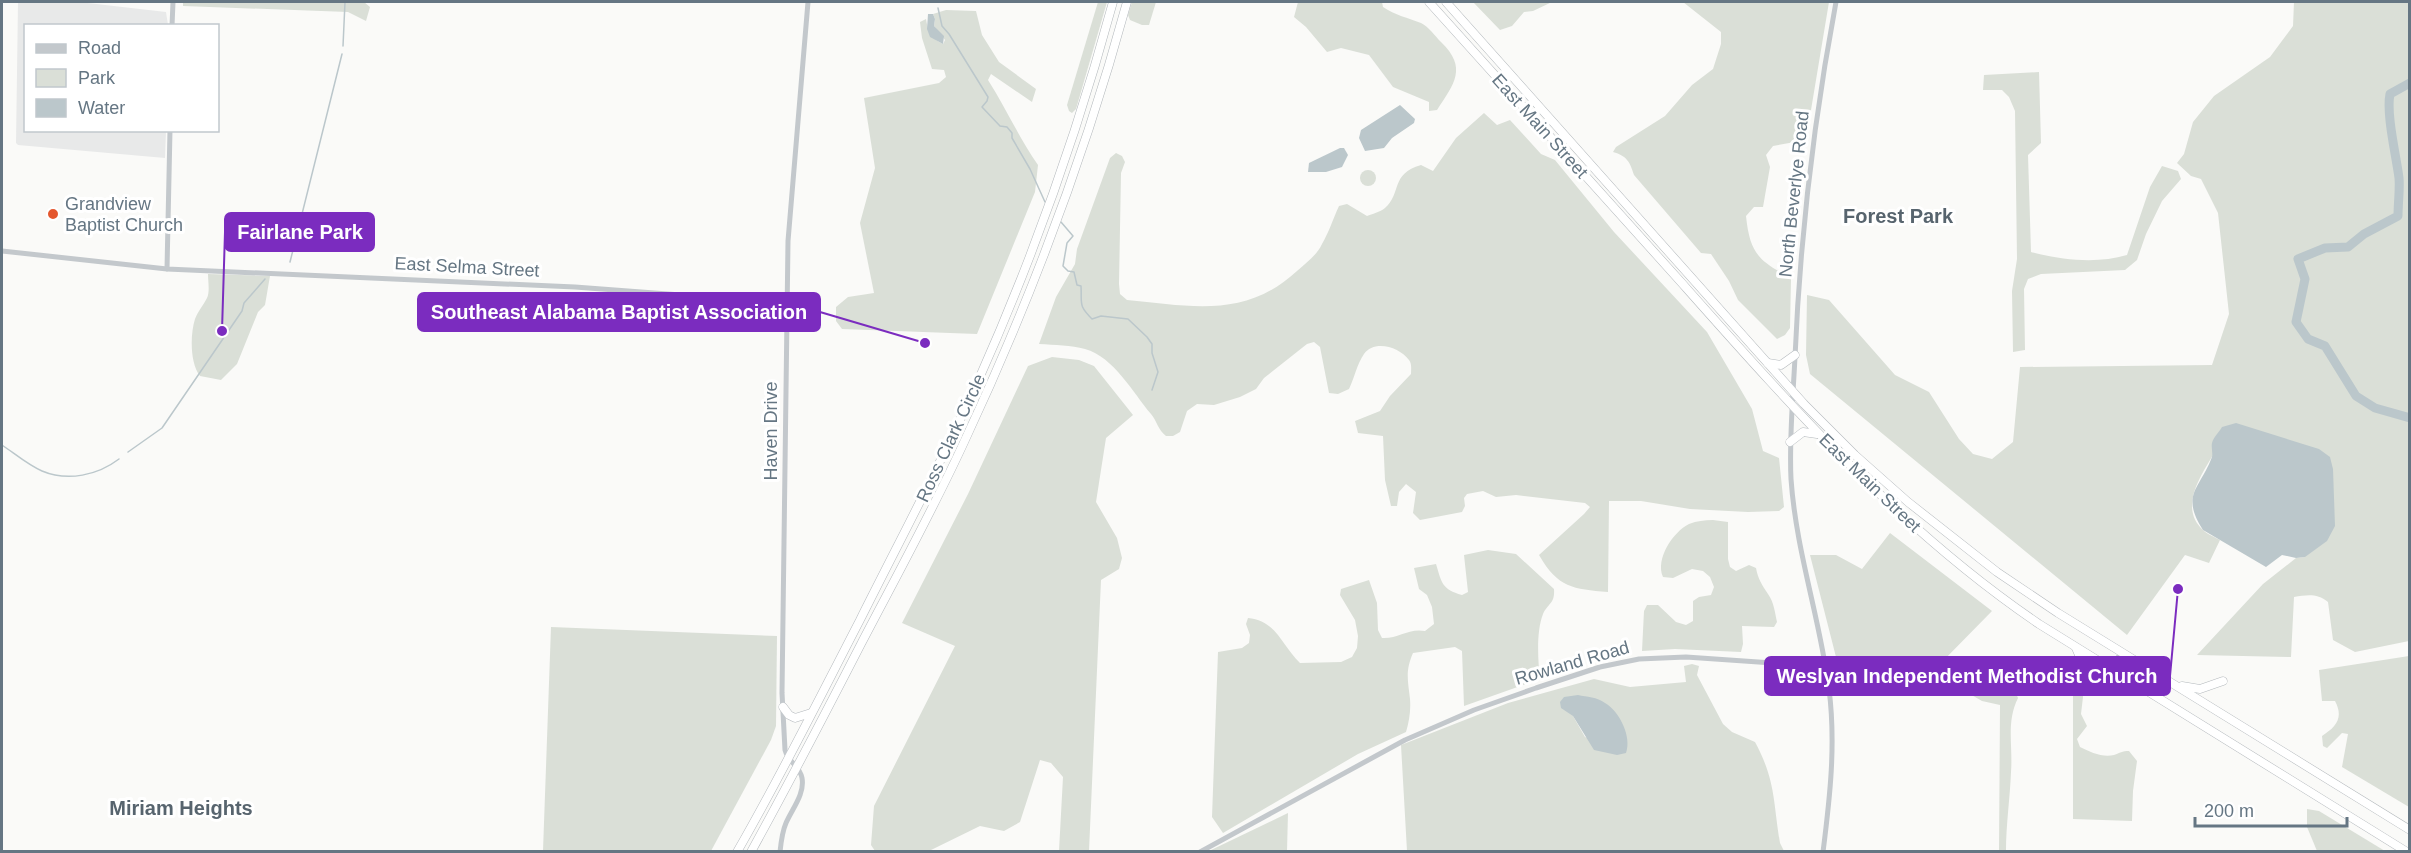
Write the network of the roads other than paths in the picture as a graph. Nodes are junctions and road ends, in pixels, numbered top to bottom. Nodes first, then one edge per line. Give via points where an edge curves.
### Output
1 (173, 2) edge
2 (808, 2) edge
3 (1113, 2) edge
4 (1126, 2) edge
5 (1429, 2) edge
6 (1446, 2) edge
7 (1836, 2) edge
8 (172, 24) edge
9 (1082, 107) junction
10 (1078, 120) junction
11 (1088, 129) junction
12 (170, 132) edge
13 (1085, 138) junction
14 (2, 251) edge
15 (167, 269) junction
16 (787, 303) junction
17 (1795, 355) junction
18 (1767, 363) junction
19 (1793, 391) junction
20 (1792, 407) junction
21 (1817, 434) junction
22 (953, 436) junction
23 (965, 441) junction
24 (1790, 442) junction
25 (864, 611) junction
26 (875, 616) junction
27 (2075, 646) junction
28 (2122, 652) junction
29 (1825, 666) junction
30 (2110, 668) junction
31 (2076, 677) junction
32 (2223, 681) dead end
33 (2171, 683) junction
34 (783, 706) junction
35 (811, 713) junction
36 (787, 758) junction
37 (797, 766) junction
38 (2409, 830) edge
39 (737, 852) edge
40 (751, 852) edge
41 (780, 852) edge
42 (1200, 852) edge
43 (1823, 852) edge
44 (2407, 852) edge

1 - 8 street
2 - 16 street, Haven Drive via 790,201
3 - 9 highway, Ross Clark Circle
4 - 11 highway, Ross Clark Circle
5 - 20 highway, East Main Street
6 - 18 highway, East Main Street
7 - 17 street, North Beverlye Road via 1813,151
9 - 10 highway, Ross Clark Circle
9 - 11 highway
10 - 13 highway
10 - 22 highway, Ross Clark Circle via 1023,274
11 - 13 highway, Ross Clark Circle
12 - 15 street
13 - 23 highway, Ross Clark Circle via 1039,268
14 - 15 street, East Selma Street
15 - 16 street, East Selma Street via 576,287
16 - 34 street, Haven Drive
17 - 18 highway via 1781,365
17 - 19 street, North Beverlye Road
18 - 19 highway, East Main Street
19 - 20 street, North Beverlye Road
19 - 28 highway, East Main Street via 1855,455 1943,531 2020,588
20 - 21 highway, East Main Street
20 - 24 street, North Beverlye Road
21 - 24 highway via 1803,432
21 - 27 highway, East Main Street via 1960,566 2003,600
22 - 23 highway
22 - 25 highway, Ross Clark Circle
23 - 26 highway, Ross Clark Circle
24 - 29 street, North Beverlye Road via 1796,520
25 - 26 highway
25 - 35 highway, Ross Clark Circle
26 - 37 highway, Ross Clark Circle
27 - 30 highway, East Main Street
27 - 31 highway via 2082,662
28 - 30 street
28 - 33 highway, East Main Street
29 - 31 street, Rowland Road via 2015,681
29 - 42 street, Rowland Road via 1672,656 1600,667 1474,710 1413,736
29 - 43 street, North Beverlye Road via 1833,751
30 - 31 street, Rowland Road
30 - 44 highway, East Main Street
32 - 33 highway via 2200,689
33 - 38 highway, East Main Street
34 - 35 highway via 795,718
34 - 36 street, Haven Drive
35 - 36 highway, Ross Clark Circle
36 - 37 street
36 - 39 highway, Ross Clark Circle
37 - 40 highway, Ross Clark Circle
37 - 41 street via 802,788 784,830

